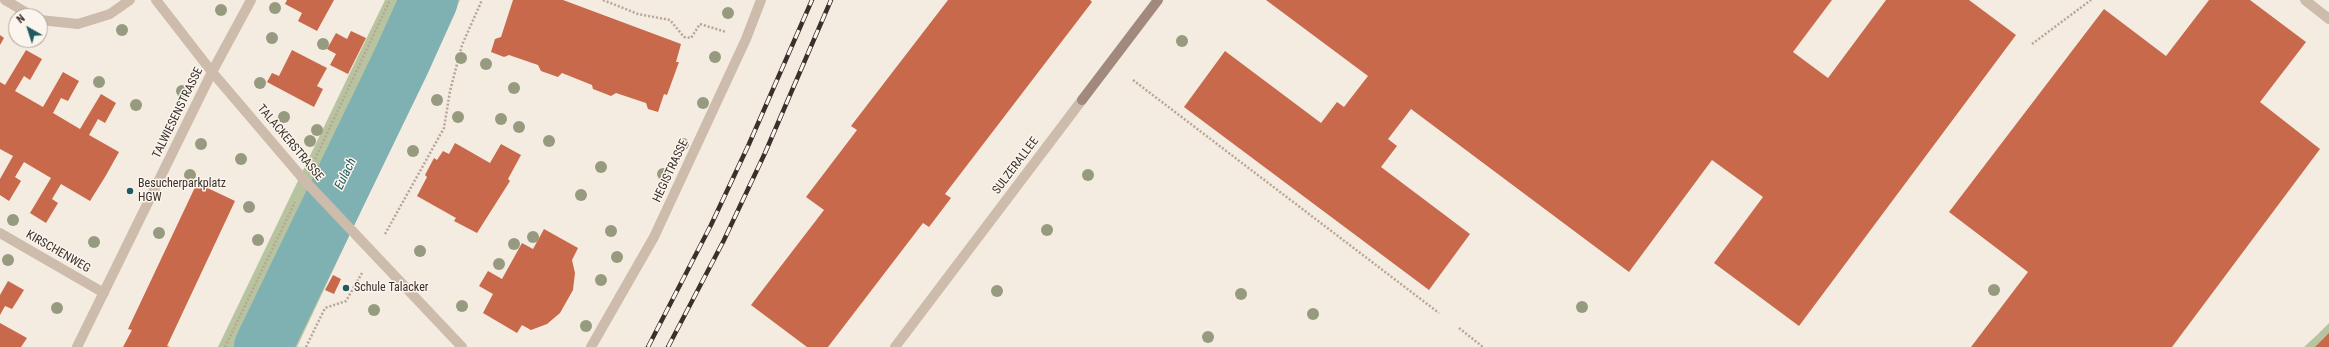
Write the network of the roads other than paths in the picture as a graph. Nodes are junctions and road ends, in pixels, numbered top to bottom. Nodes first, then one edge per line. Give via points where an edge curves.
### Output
1 (5, 0) edge
2 (130, 0) edge
3 (156, 0) edge
4 (251, 0) edge
5 (761, 0) edge
6 (1158, 0) edge
7 (2305, 0) edge
8 (18, 8) edge
9 (2329, 19) edge
10 (48, 21) edge
11 (212, 72) junction
12 (1082, 100) joint
13 (0, 233) edge
14 (104, 293) junction
15 (78, 347) edge
16 (462, 347) edge
17 (592, 347) edge
18 (895, 347) edge

1 - 8 street
2 - 10 street via 110,14 78,24
3 - 11 street, TALACKERSTRASSE
4 - 11 street, TALWIESENSTRASSE
5 - 17 street, HEGISTRASSE via 746,39 654,237
6 - 12 main road, SULZERALLEE
7 - 9 street
11 - 14 street, TALWIESENSTRASSE
11 - 16 street, TALACKERSTRASSE via 316,193
12 - 18 street, SULZERALLEE
13 - 14 street, KIRSCHENWEG
14 - 15 street, TALWIESENSTRASSE

